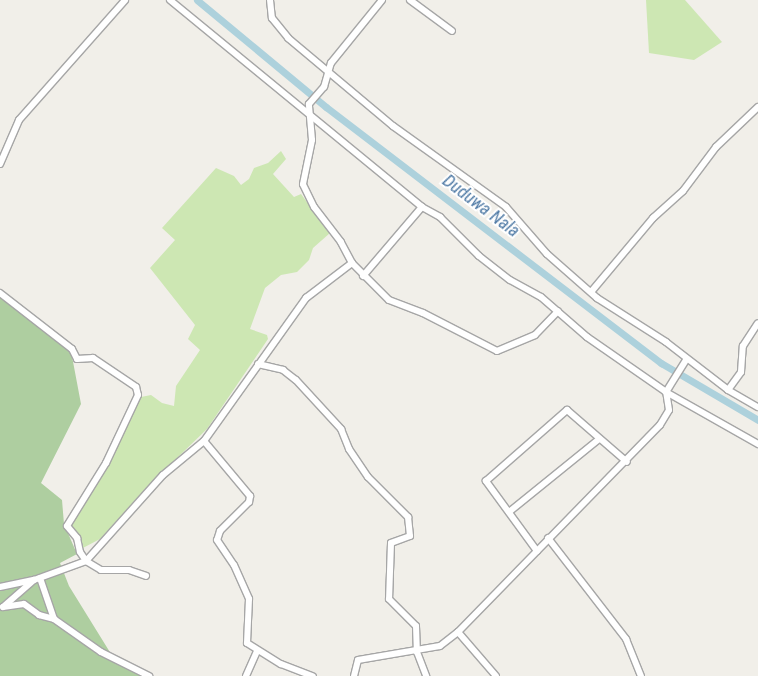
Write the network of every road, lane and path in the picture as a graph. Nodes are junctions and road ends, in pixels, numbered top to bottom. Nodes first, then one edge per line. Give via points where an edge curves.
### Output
1 (125, 0) edge
2 (170, 0) edge
3 (270, 0) edge
4 (382, 0) edge
5 (410, 0) edge
6 (452, 31) dead end
7 (327, 70) junction
8 (758, 107) edge
9 (311, 116) junction
10 (0, 164) edge
11 (422, 207) junction
12 (352, 263) junction
13 (363, 276) junction
14 (591, 292) junction
15 (0, 293) edge
16 (558, 311) junction
17 (758, 322) edge
18 (686, 359) junction
19 (258, 364) junction
20 (728, 390) junction
21 (666, 392) junction
22 (758, 407) edge
23 (600, 439) junction
24 (204, 441) junction
25 (758, 444) edge
26 (626, 462) junction
27 (509, 512) junction
28 (548, 538) junction
29 (537, 551) junction
30 (86, 561) junction
31 (146, 576) dead end
32 (37, 579) junction
33 (0, 587) edge
34 (2, 608) edge
35 (54, 619) junction
36 (458, 632) junction
37 (257, 651) junction
38 (417, 652) junction
39 (149, 676) edge
40 (246, 676) edge
41 (313, 676) edge
42 (354, 676) edge
43 (426, 676) edge
44 (496, 676) edge
45 (641, 676) edge

1 - 10 street via 19,120
2 - 9 street via 281,88
3 - 7 street via 272,18 288,38
4 - 7 street
5 - 6 street
7 - 9 street via 324,87 309,104
7 - 14 street via 393,126 506,207 547,254
8 - 14 street via 716,147 683,191 654,218
9 - 11 street
9 - 12 street via 312,140 303,184 306,195 341,242
11 - 13 street
11 - 16 street via 440,217 451,231 510,280 541,297
12 - 13 street
12 - 19 street via 306,298
13 - 16 street via 389,300 423,313 497,351 535,335
14 - 18 street
15 - 30 street via 72,349 77,359 93,358 138,391 106,463 68,523
16 - 21 street via 594,342
17 - 20 street via 743,346 740,372
18 - 20 street
18 - 21 street
19 - 24 street
19 - 38 street via 283,370 296,380 341,429 349,449 368,477 408,517 410,536 395,541 390,548 392,574 389,599 416,626
20 - 22 street
21 - 25 street
21 - 26 street via 669,410 660,425
23 - 26 street
23 - 27 street
23 - 27 street via 567,410 486,481
24 - 30 street via 163,475
24 - 37 street via 250,496 249,502 220,531 217,540 245,586 250,613 245,638
26 - 28 street
27 - 29 street
28 - 29 street
28 - 45 street via 626,639
29 - 36 street
30 - 31 street via 101,570 129,570
30 - 32 street
32 - 33 street
32 - 34 street
32 - 35 street
34 - 35 street via 24,604 39,615
35 - 39 street via 101,652
36 - 38 street via 440,646
36 - 44 street
37 - 40 street
37 - 41 street
38 - 42 street via 358,660
38 - 43 street

